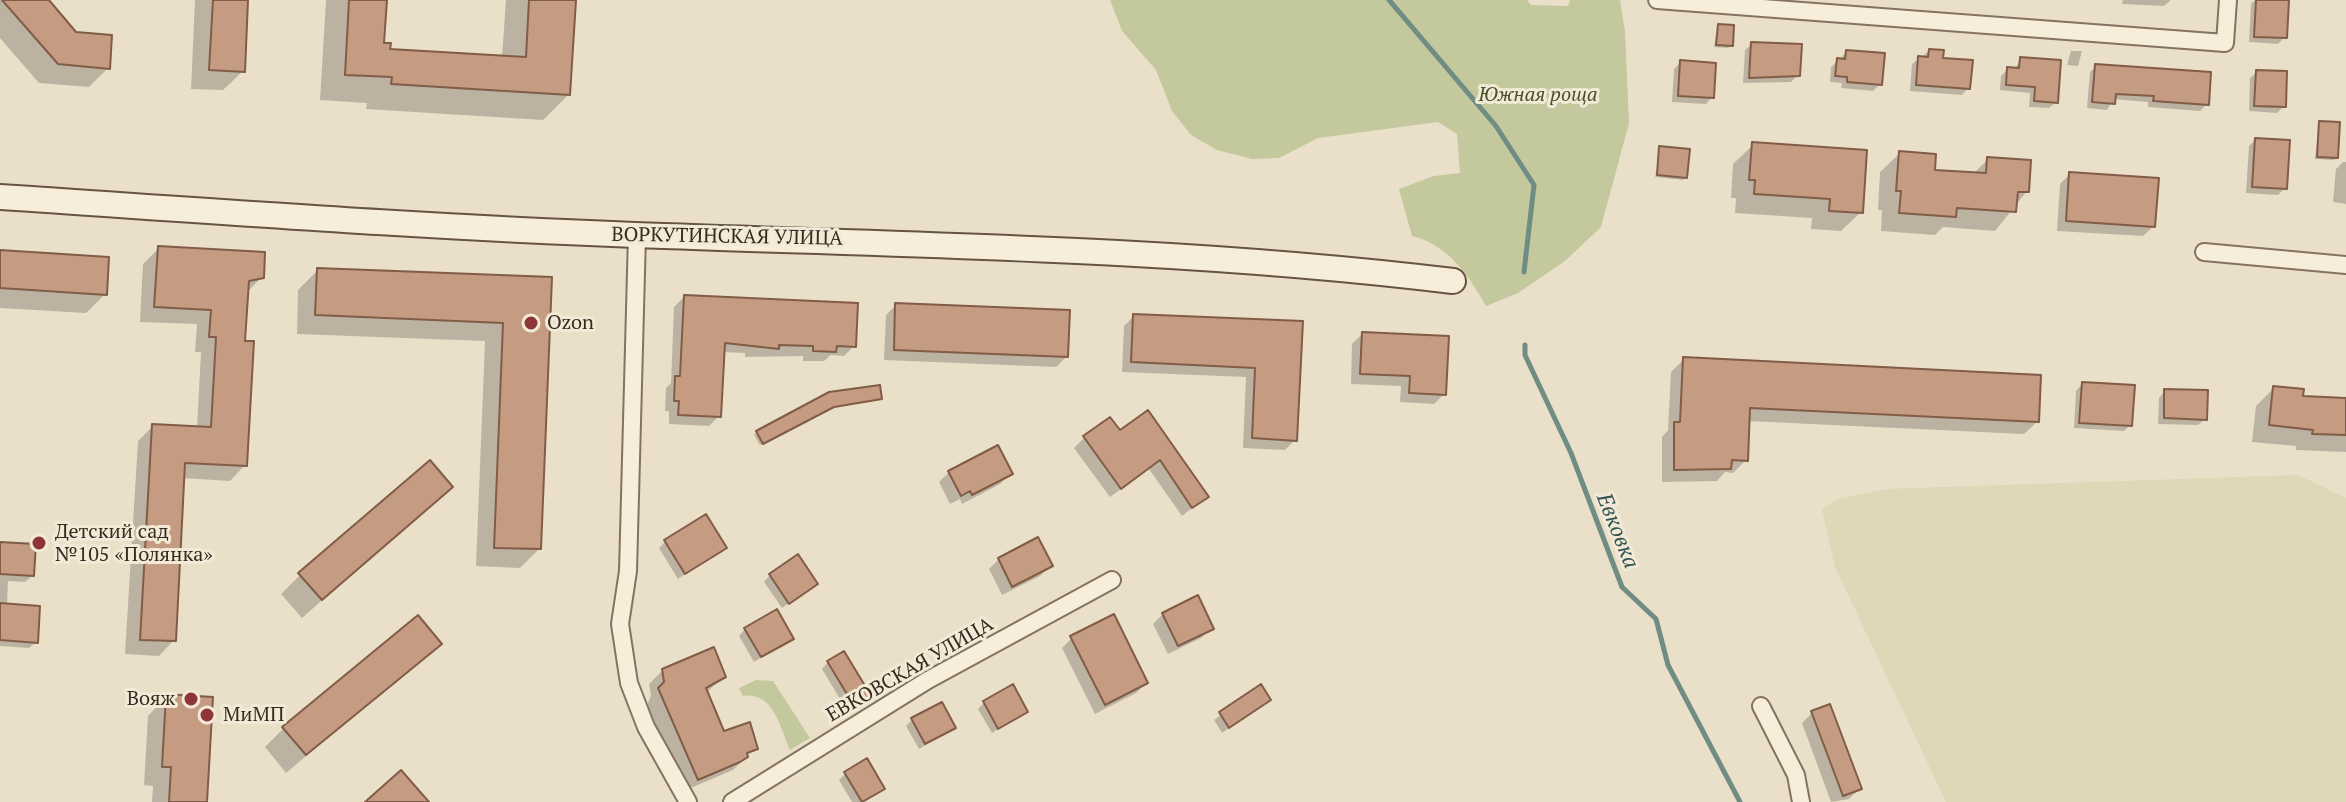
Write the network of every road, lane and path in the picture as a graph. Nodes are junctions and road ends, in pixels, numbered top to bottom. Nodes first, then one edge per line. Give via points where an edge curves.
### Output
1 (1657, 0) edge
2 (2228, 0) edge
3 (0, 197) edge
4 (637, 235) junction
5 (2204, 252) dead end
6 (2346, 265) edge
7 (1453, 281) dead end
8 (1112, 580) dead end
9 (1761, 706) dead end
10 (688, 802) edge
11 (732, 802) edge
12 (1801, 802) edge

1 - 2 street via 2225,43
3 - 4 street, ВОРКУТИНСКАЯ УЛИЦА via 291,219
4 - 7 street, ВОРКУТИНСКАЯ УЛИЦА via 877,240
4 - 10 street via 628,571 620,624 635,703
5 - 6 street
8 - 11 street, ЕВКОВСКАЯ УЛИЦА via 928,680
9 - 12 street via 1796,775

